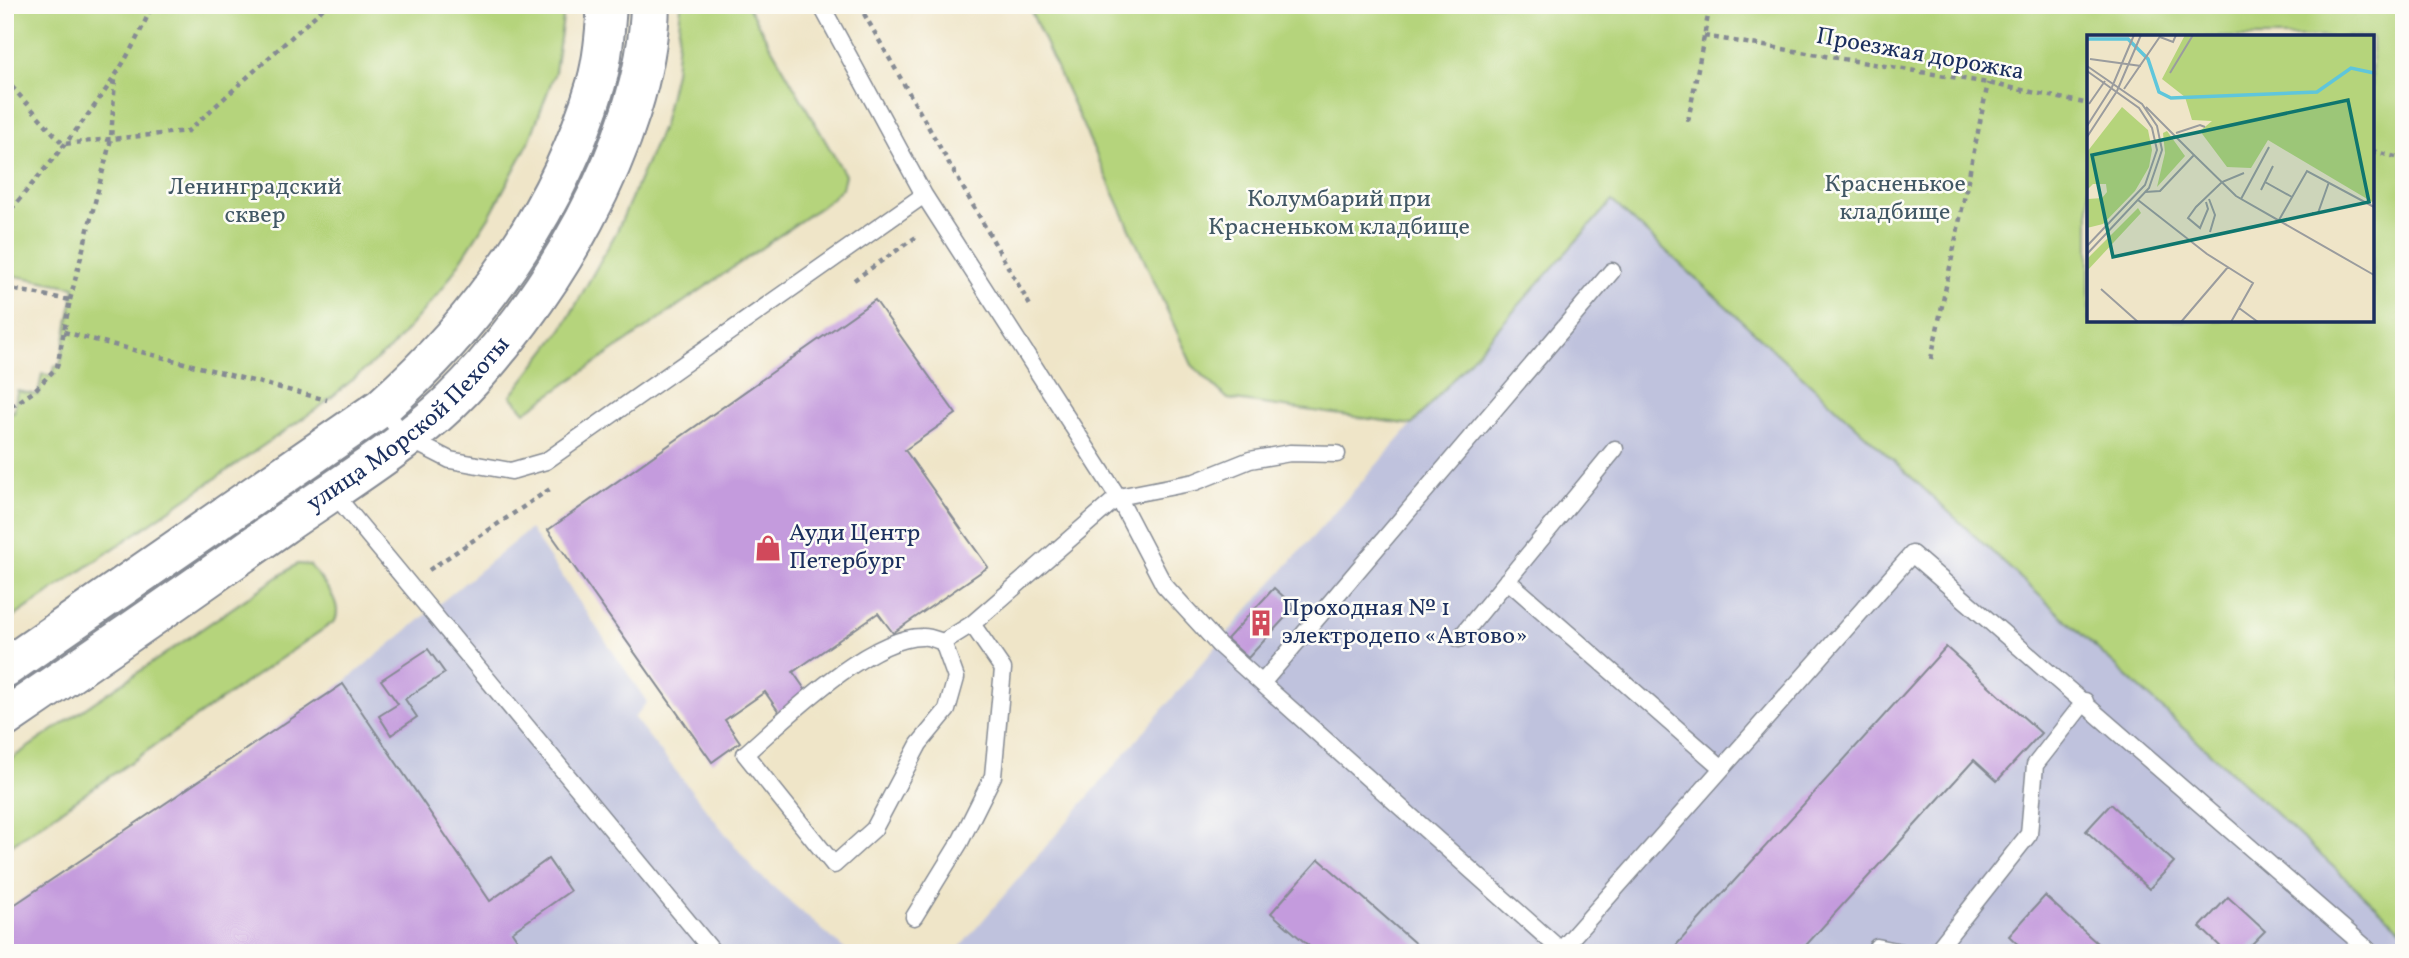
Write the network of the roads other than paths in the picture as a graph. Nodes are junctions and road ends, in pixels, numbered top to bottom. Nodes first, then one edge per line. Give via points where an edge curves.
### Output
1 (607, 5) edge
2 (650, 5) edge
3 (821, 5) edge
4 (924, 195) junction
5 (1612, 271) dead end
6 (382, 407) junction
7 (405, 437) junction
8 (1615, 449) dead end
9 (1337, 453) dead end
10 (320, 476) junction
11 (1118, 497) junction
12 (1507, 580) junction
13 (972, 624) junction
14 (1459, 639) dead end
15 (943, 642) junction
16 (5, 668) edge
17 (1262, 683) junction
18 (2085, 701) junction
19 (5, 718) edge
20 (1722, 768) junction
21 (914, 917) dead end
22 (1877, 947) dead end
23 (1562, 951) edge
24 (713, 953) edge
25 (1906, 953) edge
26 (1934, 953) edge
27 (2372, 953) edge

1 - 6 street, улица Морской Пехоты via 597,82 570,160 525,240 475,314
2 - 7 street, улица Морской Пехоты via 637,93 606,177 560,262 506,338 448,403
3 - 4 lane
4 - 7 lane via 546,461 511,471 450,460
4 - 11 lane
5 - 17 lane
6 - 7 lane
6 - 10 street, улица Морской Пехоты
7 - 10 street, улица Морской Пехоты
8 - 12 lane
9 - 11 lane via 1290,453 1250,460 1195,482
10 - 16 street, улица Морской Пехоты
10 - 19 street, улица Морской Пехоты
10 - 24 lane
11 - 13 lane
11 - 17 lane via 1164,585 1219,645
12 - 14 lane
12 - 20 lane
13 - 15 lane
13 - 21 lane via 1003,669 993,776
15 - 15 lane via 956,677 947,710 919,744 874,829 834,865 745,754 843,669 922,636
17 - 23 lane
18 - 20 lane via 1912,554
18 - 26 lane via 2035,765 2029,834
18 - 27 lane
20 - 23 lane
22 - 25 lane

